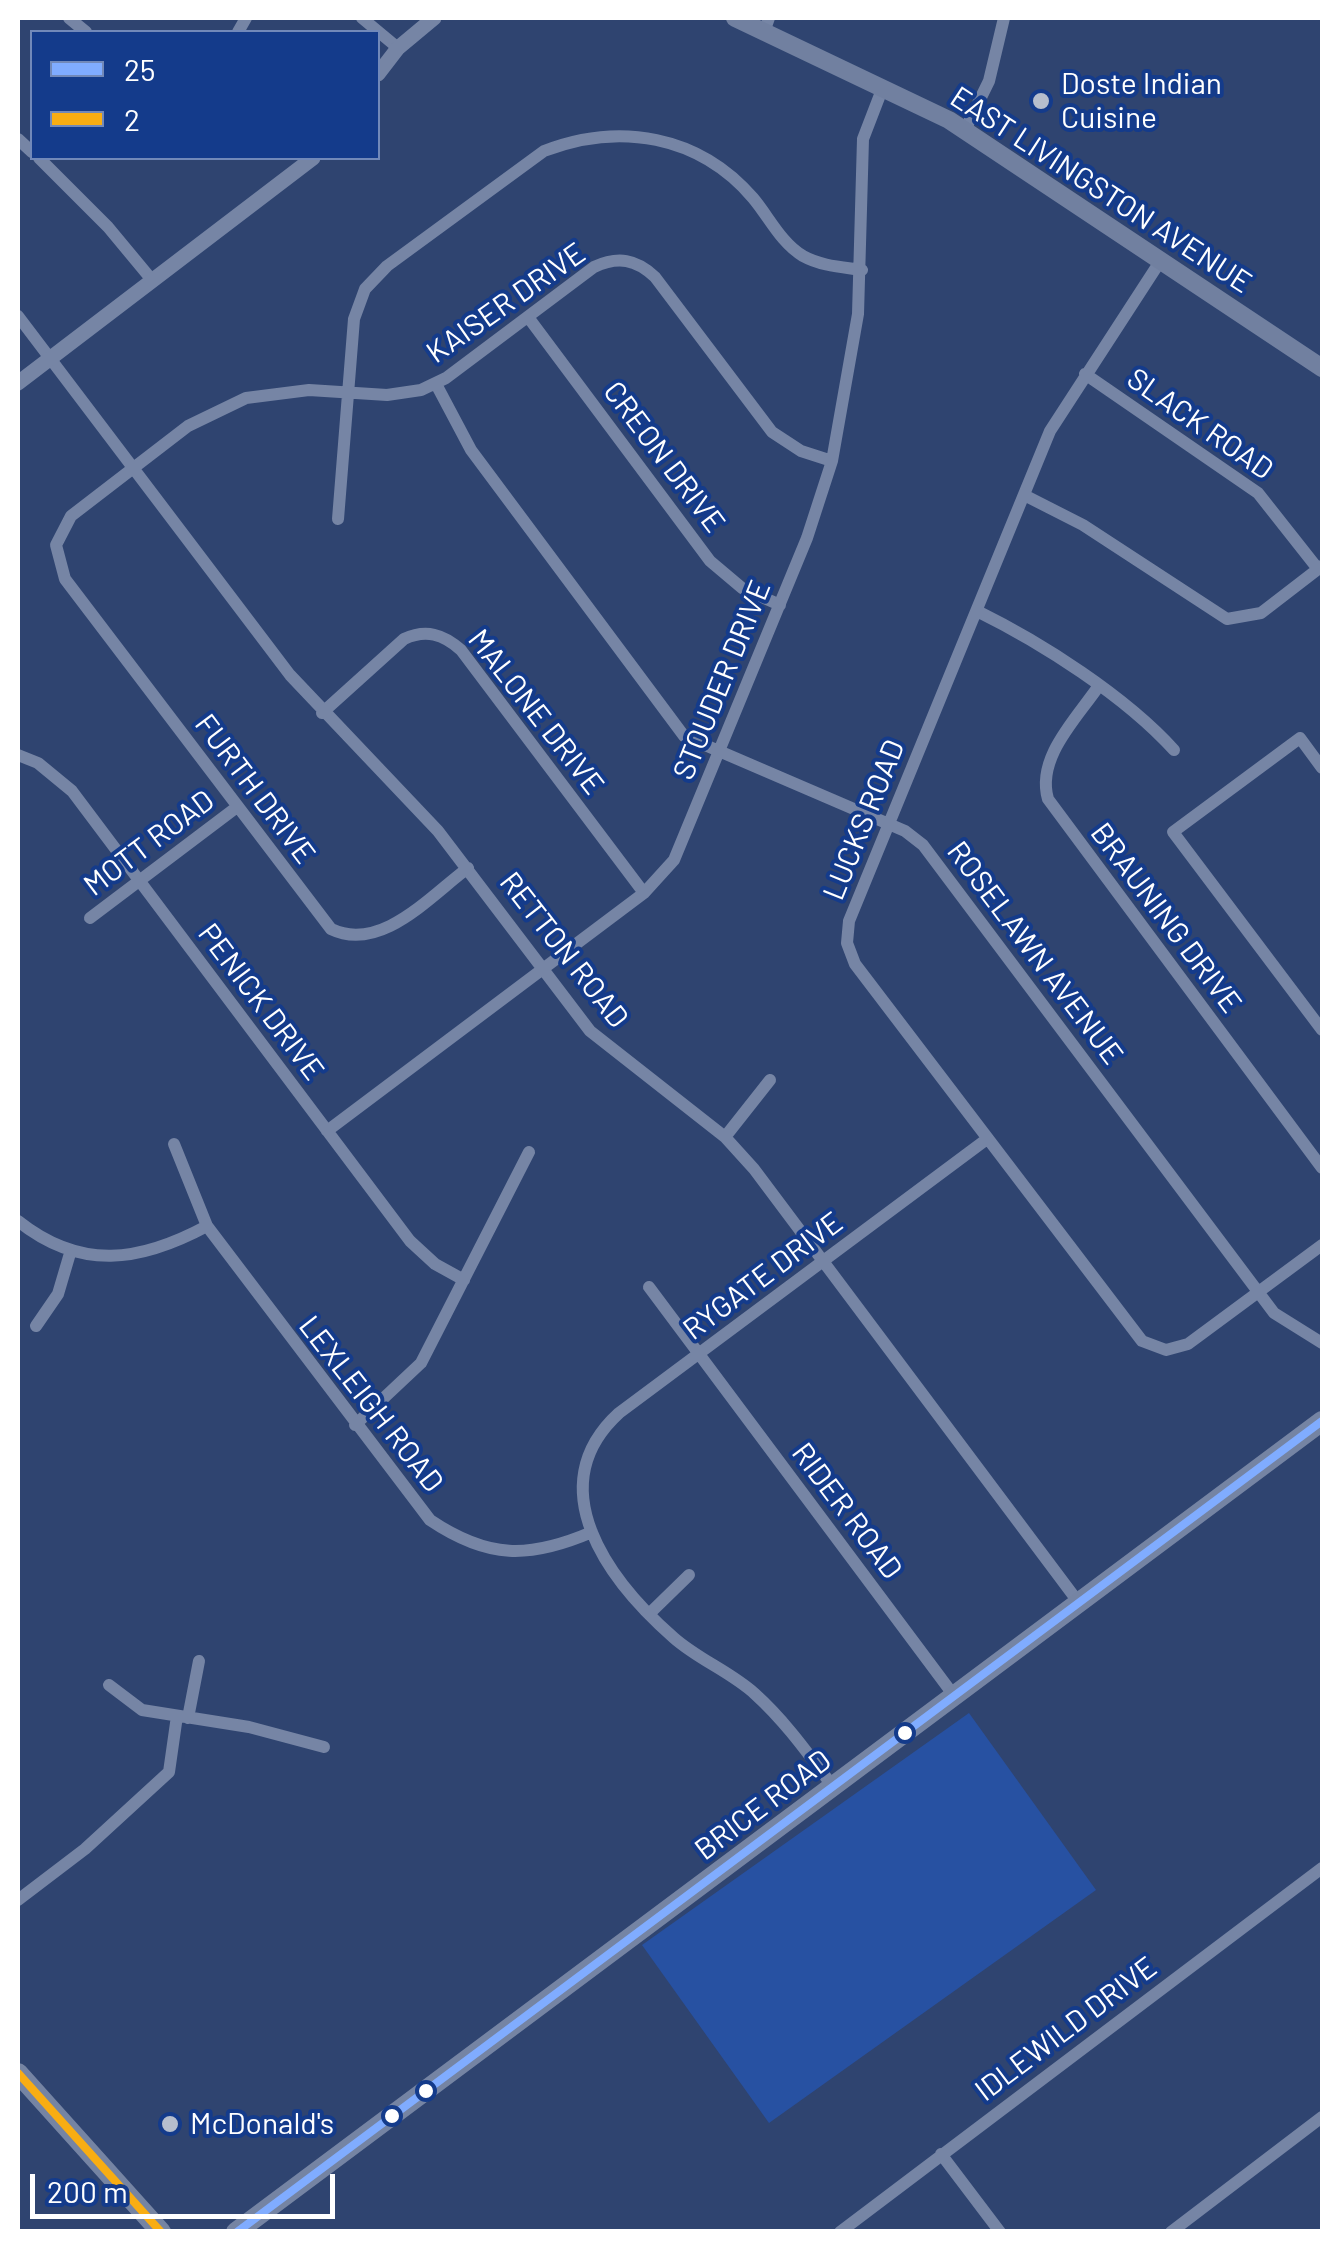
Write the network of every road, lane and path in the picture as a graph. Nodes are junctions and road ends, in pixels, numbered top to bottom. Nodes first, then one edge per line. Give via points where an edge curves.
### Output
1 (434, 18) edge
2 (735, 18) edge
3 (1004, 18) edge
4 (766, 25) edge
5 (380, 33) edge
6 (398, 48) junction
7 (380, 71) edge
8 (883, 88) junction
9 (965, 130) junction
10 (41, 160) edge
11 (310, 160) edge
12 (1161, 260) junction
13 (862, 270) junction
14 (152, 280) junction
15 (18, 316) edge
16 (528, 316) junction
17 (51, 357) junction
18 (1322, 368) edge
19 (1084, 374) junction
20 (18, 383) edge
21 (436, 384) junction
22 (348, 393) junction
23 (832, 461) junction
24 (134, 467) junction
25 (1024, 495) junction
26 (338, 519) dead end
27 (56, 546) joint
28 (1320, 567) edge
29 (780, 605) junction
30 (977, 611) junction
31 (1098, 687) junction
32 (322, 713) junction
33 (1174, 750) dead end
34 (18, 754) edge
35 (719, 754) junction
36 (1322, 768) edge
37 (238, 807) junction
38 (889, 824) junction
39 (468, 868) junction
40 (140, 880) junction
41 (644, 893) junction
42 (90, 918) dead end
43 (543, 969) junction
44 (1322, 1030) edge
45 (770, 1080) dead end
46 (327, 1130) junction
47 (725, 1137) junction
48 (987, 1139) junction
49 (174, 1144) dead end
50 (529, 1152) dead end
51 (1322, 1168) edge
52 (18, 1221) edge
53 (206, 1226) junction
54 (1322, 1245) edge
55 (71, 1250) junction
56 (825, 1262) junction
57 (464, 1280) junction
58 (649, 1287) dead end
59 (1258, 1292) junction
60 (36, 1326) dead end
61 (1322, 1343) edge
62 (699, 1354) junction
63 (1322, 1421) edge
64 (354, 1425) junction
65 (592, 1532) junction
66 (690, 1575) dead end
67 (1080, 1603) junction
68 (650, 1614) junction
69 (198, 1661) dead end
70 (109, 1685) dead end
71 (955, 1697) junction
72 (183, 1717) junction
73 (324, 1747) dead end
74 (834, 1788) junction
75 (1322, 1868) edge
76 (18, 1900) edge
77 (18, 2073) edge
78 (1322, 2117) edge
79 (941, 2154) junction
80 (161, 2232) edge
81 (236, 2232) edge
82 (840, 2232) edge
83 (1000, 2232) edge
84 (1171, 2232) edge

1 - 6 street
2 - 4 main road, EAST LIVINGSTON AVENUE
3 - 9 street via 989,81
4 - 8 main road, EAST LIVINGSTON AVENUE
5 - 6 street
6 - 7 street
8 - 9 main road, EAST LIVINGSTON AVENUE
8 - 13 street, STOUDER DRIVE via 861,152
9 - 12 main road, EAST LIVINGSTON AVENUE
10 - 14 street
11 - 14 street
12 - 18 main road, EAST LIVINGSTON AVENUE
12 - 19 street, LUCKS ROAD
13 - 22 street via 803,256 736,182 690,149 632,134 572,140 519,167 374,277 354,319
13 - 23 street, STOUDER DRIVE via 853,361
14 - 17 street
15 - 17 street, RETTON ROAD
16 - 21 street, KAISER DRIVE
16 - 23 street, KAISER DRIVE via 594,267 615,260 637,263 655,277 772,432
16 - 29 street, CREON DRIVE via 710,561 742,588
17 - 20 street
17 - 24 street, RETTON ROAD
19 - 25 street, LUCKS ROAD via 1060,410
19 - 28 street, SLACK ROAD via 1258,493
21 - 22 street, KAISER DRIVE via 405,394
21 - 35 street, ROSELAWN AVENUE via 471,450 676,727
22 - 24 street, KAISER DRIVE via 246,398 188,426
22 - 26 street
23 - 29 street, STOUDER DRIVE
24 - 27 street, KAISER DRIVE via 71,516
24 - 32 street, RETTON ROAD
25 - 28 street via 1083,524 1227,619 1254,617
25 - 30 street, LUCKS ROAD
27 - 37 street, FURTH DRIVE via 66,579
29 - 35 street, STOUDER DRIVE
30 - 31 street
30 - 38 street, LUCKS ROAD
31 - 33 street
31 - 51 street, BRAUNING DRIVE via 1049,760 1048,799
32 - 39 street, RETTON ROAD via 420,809
32 - 41 street, MALONE DRIVE via 404,639 441,636 462,650
34 - 40 street, PENICK DRIVE via 72,791
35 - 38 street, ROSELAWN AVENUE
35 - 41 street, STOUDER DRIVE via 674,860
36 - 44 street via 1300,738 1173,832
37 - 39 street, FURTH DRIVE via 324,921 354,938 388,927
37 - 40 street, MOTT ROAD
38 - 48 street, LUCKS ROAD via 849,921 850,954
38 - 59 street, ROSELAWN AVENUE via 923,845
39 - 43 street, RETTON ROAD
40 - 42 street, MOTT ROAD
40 - 46 street, PENICK DRIVE
41 - 43 street, STOUDER DRIVE
43 - 46 street, STOUDER DRIVE
43 - 47 street, RETTON ROAD via 596,1037
45 - 47 street
46 - 57 street, PENICK DRIVE via 410,1242
47 - 56 street, RETTON ROAD
48 - 56 street, RYGATE DRIVE
48 - 59 street, LUCKS ROAD via 1131,1331 1150,1346 1188,1344
49 - 53 street, LEXLEIGH ROAD
50 - 57 street
52 - 55 street
53 - 55 street via 144,1254
53 - 64 street, LEXLEIGH ROAD
54 - 59 street
55 - 60 street via 58,1294
56 - 62 street, RYGATE DRIVE
56 - 67 street, RETTON ROAD
57 - 64 street via 421,1363
58 - 62 street, RIDER ROAD
59 - 61 street, ROSELAWN AVENUE via 1285,1324
62 - 65 street, RYGATE DRIVE via 606,1425 583,1464 582,1499
62 - 71 street, RIDER ROAD
63 - 67 main road, BRICE ROAD
64 - 65 street, LEXLEIGH ROAD via 430,1520 462,1539 522,1553 552,1550
65 - 68 street via 613,1572
66 - 68 street
67 - 71 main road, BRICE ROAD
68 - 74 street via 764,1703
69 - 72 street
70 - 72 street via 132,1706
71 - 74 main road, BRICE ROAD
72 - 73 street
72 - 76 street via 169,1772
74 - 81 main road, BRICE ROAD
75 - 79 street, IDLEWILD DRIVE
77 - 80 main road
78 - 84 street
79 - 82 street, IDLEWILD DRIVE
79 - 83 street

